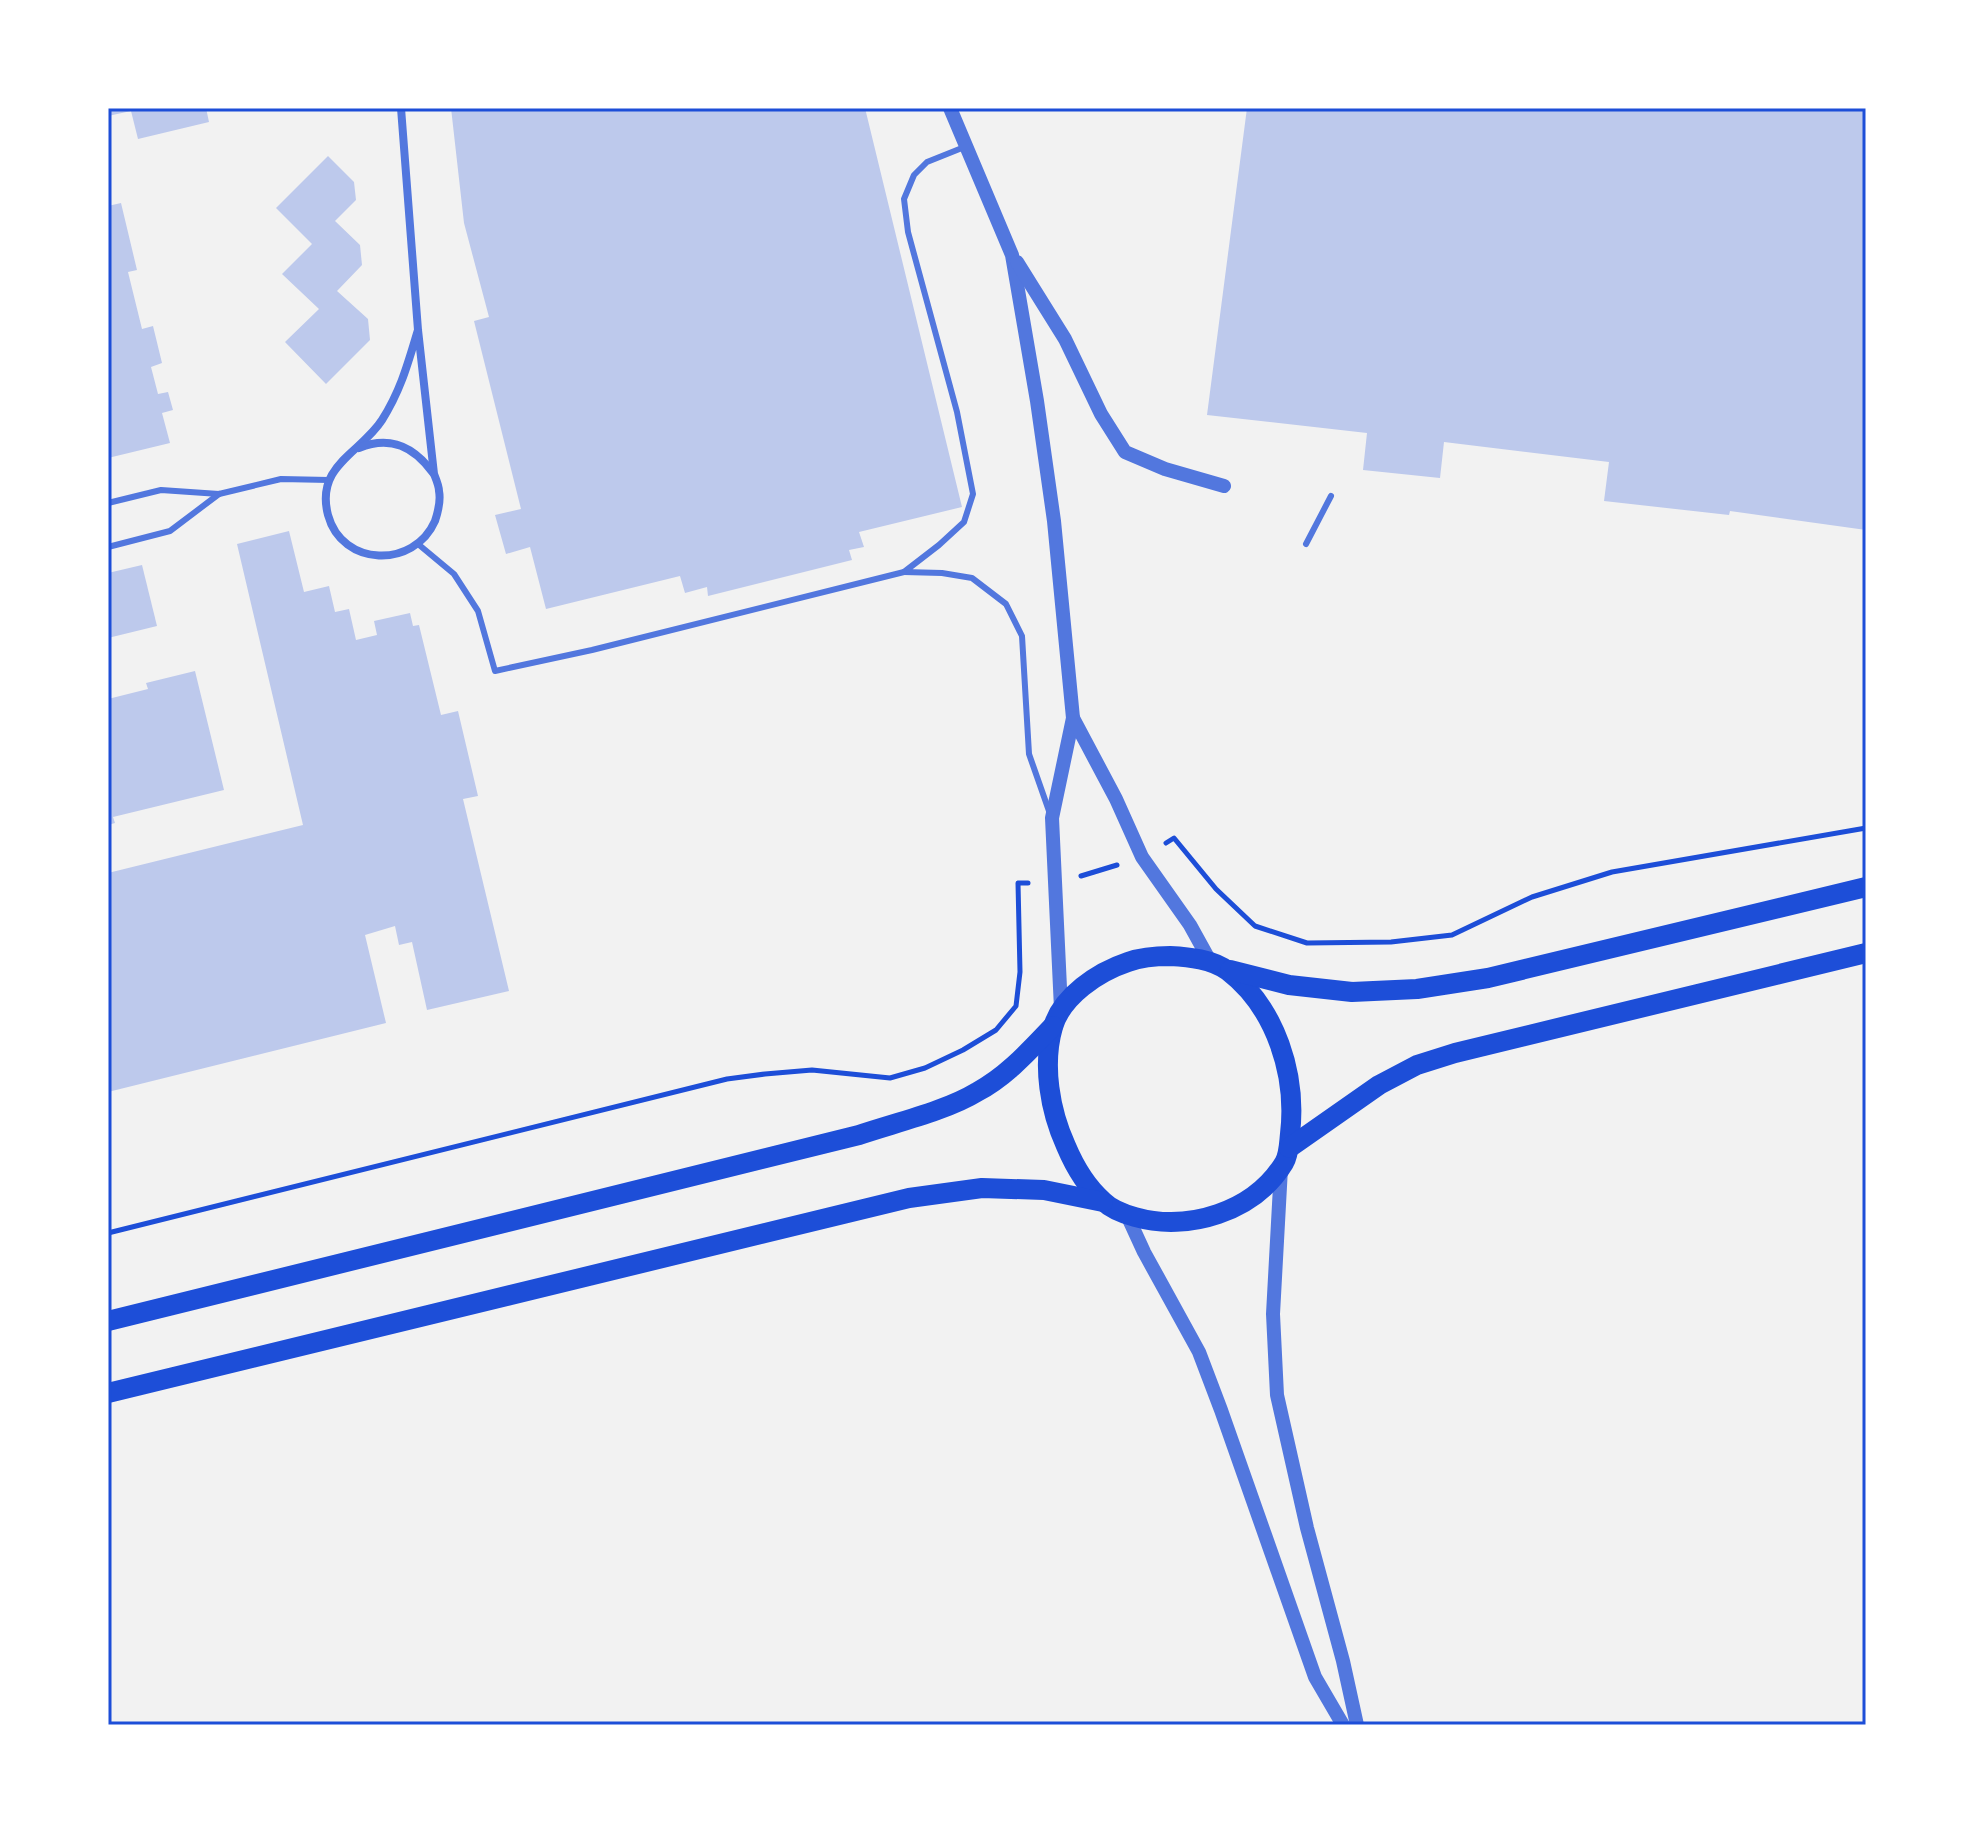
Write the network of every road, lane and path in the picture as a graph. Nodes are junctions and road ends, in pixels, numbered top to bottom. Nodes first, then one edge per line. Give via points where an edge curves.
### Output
1 (401, 108) edge
2 (950, 108) edge
3 (967, 146) junction
4 (1012, 255) junction
5 (418, 330) junction
6 (351, 452) junction
7 (434, 474) junction
8 (329, 480) junction
9 (1224, 486) dead end
10 (219, 494) junction
11 (1331, 496) dead end
12 (108, 503) edge
13 (418, 544) junction
14 (1306, 544) dead end
15 (108, 547) edge
16 (904, 572) junction
17 (1073, 718) junction
18 (1052, 818) junction
19 (1866, 828) edge
20 (1142, 857) junction
21 (1056, 883) junction
22 (1866, 887) edge
23 (1866, 953) edge
24 (1218, 966) junction
25 (1057, 1018) junction
26 (1289, 1148) junction
27 (1281, 1168) junction
28 (1103, 1202) junction
29 (1127, 1215) junction
30 (108, 1233) edge
31 (108, 1321) edge
32 (108, 1393) edge
33 (1343, 1725) edge
34 (1357, 1725) edge

1 - 5 street
2 - 3 street
3 - 4 street
3 - 16 lane via 927,162 914,175 904,199 973,494 964,522
4 - 9 street via 1065,339 1125,452
4 - 17 street via 1054,521
5 - 6 street via 401,387 380,424
5 - 7 street
6 - 7 street via 368,444 406,447
6 - 8 street
7 - 13 street via 440,492 438,512
8 - 10 lane via 281,479
8 - 13 street via 328,516 349,546 384,556
10 - 12 lane via 161,490
10 - 15 lane via 170,531
11 - 14 lane
13 - 16 lane via 454,574 478,611 495,671
16 - 18 lane via 972,578 1006,604 1022,636 1029,754
17 - 18 street
17 - 20 street
18 - 21 street
19 - 20 path via 1612,872 1532,897 1452,935 1391,942 1307,943 1255,926 1174,838
20 - 21 path
20 - 24 street
21 - 25 street
21 - 30 path via 1018,883 1016,1006 996,1030 925,1068 890,1078 812,1070 727,1079
22 - 24 main road via 1488,978 1417,989 1352,992 1289,985
23 - 26 main road via 1417,1065
24 - 25 main road via 1170,956 1129,962 1091,980
24 - 26 main road via 1260,1006 1282,1050 1292,1099
25 - 28 main road via 1049,1053 1053,1108 1071,1158
25 - 31 main road via 1016,1065 977,1093 859,1135
26 - 27 main road
27 - 29 main road via 1265,1187 1219,1214 1176,1222
27 - 34 street via 1273,1314 1277,1395
28 - 29 main road
28 - 32 main road via 1044,1190 982,1188 909,1198
29 - 33 street via 1199,1352 1315,1677

